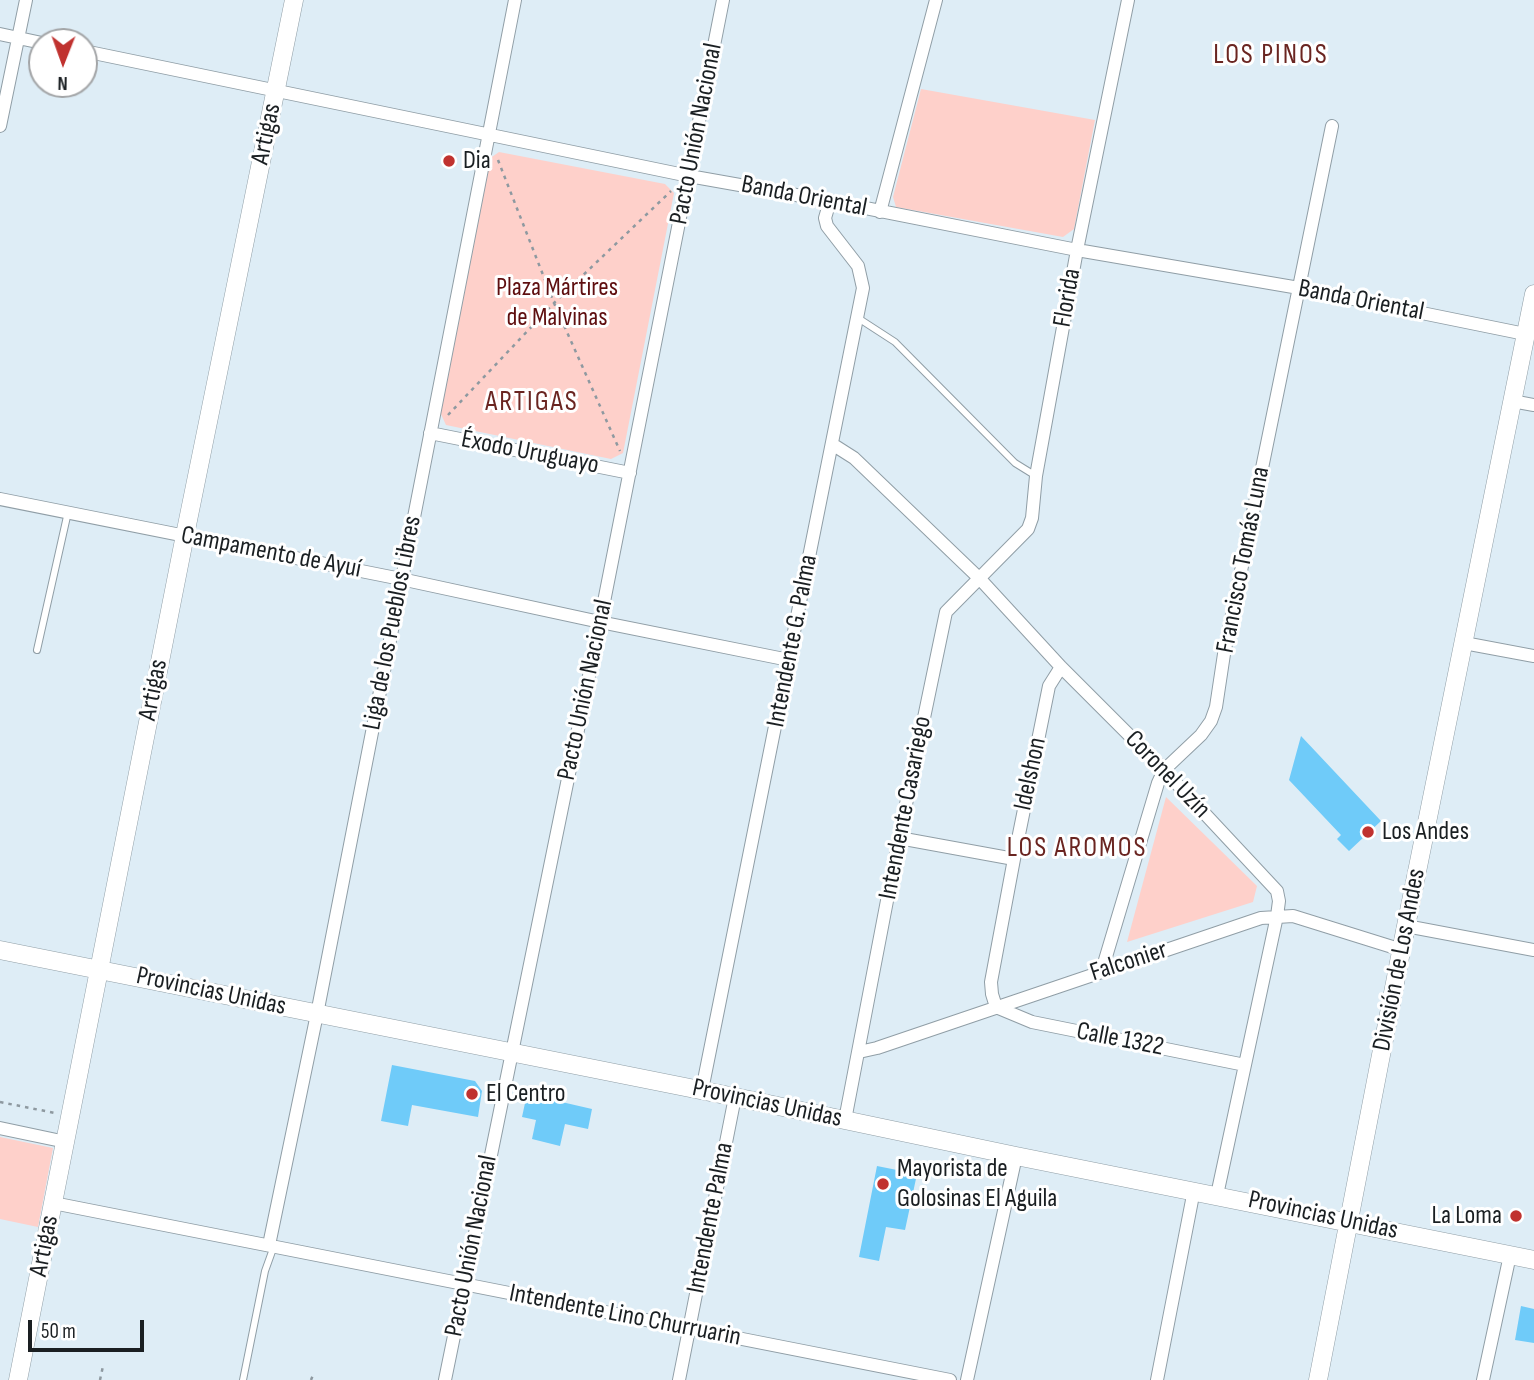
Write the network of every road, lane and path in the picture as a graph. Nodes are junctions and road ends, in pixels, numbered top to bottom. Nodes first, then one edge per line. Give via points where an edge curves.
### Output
1 (26, 0) edge
2 (294, 0) edge
3 (515, 0) edge
4 (723, 0) edge
5 (936, 0) edge
6 (1128, 0) edge
7 (0, 34) edge
8 (18, 38) junction
9 (28, 40) edge
10 (98, 54) edge
11 (276, 90) junction
12 (1332, 125) dead end
13 (0, 126) edge
14 (488, 134) junction
15 (689, 176) junction
16 (830, 201) junction
17 (880, 212) junction
18 (1077, 250) junction
19 (1299, 288) junction
20 (1534, 294) edge
21 (554, 303) junction
22 (858, 318) junction
23 (1525, 334) junction
24 (1512, 401) junction
25 (1534, 405) edge
26 (430, 433) junction
27 (832, 444) junction
28 (630, 473) junction
29 (1036, 476) junction
30 (0, 499) edge
31 (68, 512) junction
32 (185, 535) junction
33 (401, 579) junction
34 (980, 579) junction
35 (600, 622) junction
36 (1464, 643) junction
37 (37, 650) dead end
38 (1534, 656) edge
39 (789, 660) junction
40 (1061, 667) junction
41 (1164, 770) junction
42 (899, 838) junction
43 (1014, 859) junction
44 (1277, 916) junction
45 (1406, 926) junction
46 (0, 950) edge
47 (1402, 950) junction
48 (1534, 950) edge
49 (99, 969) junction
50 (1102, 970) junction
51 (996, 1007) junction
52 (317, 1014) junction
53 (511, 1052) junction
54 (859, 1052) junction
55 (1245, 1065) junction
56 (702, 1090) junction
57 (736, 1097) junction
58 (0, 1102) edge
59 (71, 1116) junction
60 (845, 1120) junction
61 (0, 1128) edge
62 (66, 1142) junction
63 (1016, 1156) junction
64 (1194, 1190) junction
65 (1217, 1195) junction
66 (53, 1203) junction
67 (1349, 1222) junction
68 (272, 1245) junction
69 (1510, 1255) junction
70 (1534, 1260) edge
71 (464, 1284) junction
72 (689, 1329) junction
73 (103, 1366) dead end
74 (313, 1375) dead end
75 (18, 1380) edge
76 (100, 1380) edge
77 (243, 1380) edge
78 (311, 1380) edge
79 (445, 1380) edge
80 (679, 1380) edge
81 (950, 1380) edge
82 (967, 1380) edge
83 (1157, 1380) edge
84 (1318, 1380) edge
85 (1483, 1380) edge

1 - 8 street
2 - 11 street, Artigas
3 - 14 street, Liga de los Pueblos Libres
4 - 15 street, Pacto Unión Nacional
5 - 17 street
6 - 18 street, Florida
7 - 8 street
8 - 9 street
8 - 13 street
10 - 11 street, Banda Oriental
11 - 14 street, Banda Oriental
11 - 32 street, Artigas
12 - 19 street, Francisco Tomás Luna
14 - 15 street, Banda Oriental
14 - 21 path
14 - 26 street, Liga de los Pueblos Libres
15 - 16 street, Banda Oriental
15 - 21 path
15 - 28 street, Pacto Unión Nacional
16 - 17 street, Banda Oriental
16 - 22 street, Intendente G. Palma via 827,226 862,278
17 - 18 street, Banda Oriental
18 - 19 street, Banda Oriental
18 - 29 street, Florida
19 - 23 street, Banda Oriental
19 - 41 street, Francisco Tomás Luna via 1216,707 1201,735
20 - 23 street, División de Los Andes
21 - 26 path
21 - 28 path
22 - 27 street, Intendente G. Palma
22 - 29 lane via 895,342 1015,463
23 - 24 street, División de Los Andes
24 - 25 street
24 - 36 street, División de Los Andes
26 - 28 street, Éxodo Uruguayo
26 - 33 street, Liga de los Pueblos Libres
27 - 34 street, Coronel Uzín via 854,458
27 - 39 street, Intendente G. Palma
28 - 35 street, Pacto Unión Nacional
29 - 34 street, Florida via 1028,529
30 - 31 street, Campamento de Ayuí
31 - 32 street, Campamento de Ayuí
31 - 37 lane
32 - 33 street, Campamento de Ayuí
32 - 49 street, Artigas
33 - 35 street, Campamento de Ayuí
33 - 52 street, Liga de los Pueblos Libres
34 - 40 street, Coronel Uzín
34 - 42 street, Intendente Casariego via 946,612
35 - 39 street, Campamento de Ayuí
35 - 53 street, Pacto Unión Nacional
36 - 38 street
36 - 45 street, División de Los Andes
39 - 56 street, Intendente G. Palma
40 - 41 street, Coronel Uzín
40 - 43 street, Idelshon via 1049,687
41 - 44 street, Coronel Uzín via 1273,886 1279,901
41 - 50 street, Francisco Tomás Luna
42 - 43 street
42 - 54 street, Intendente Casariego
43 - 51 street, Idelshon via 991,982
44 - 47 street, Falconier via 1302,918
44 - 50 street, Falconier
44 - 55 street, Coronel Uzín
45 - 47 street, División de Los Andes
45 - 48 street
46 - 49 street, Provincias Unidas
47 - 67 street, División de Los Andes
49 - 52 street, Provincias Unidas
49 - 59 street, Artigas
50 - 51 street, Falconier
51 - 54 street, Falconier
51 - 55 street, Calle 1322 via 1032,1022
52 - 53 street, Provincias Unidas
52 - 68 street, Liga de los Pueblos Libres
53 - 56 street, Provincias Unidas
53 - 71 street, Pacto Unión Nacional
54 - 60 street
55 - 65 street, Coronel Uzín
56 - 57 street, Provincias Unidas
57 - 60 street, Provincias Unidas
57 - 72 street, Intendente Palma
58 - 59 path
59 - 62 street, Artigas
60 - 63 street, Provincias Unidas
61 - 62 street
62 - 66 street, Artigas
63 - 64 street, Provincias Unidas
63 - 82 street
64 - 65 street, Provincias Unidas
64 - 83 street
65 - 67 street, Provincias Unidas
66 - 68 street, Intendente Lino Churruarin
66 - 75 street, Artigas
67 - 69 street, Provincias Unidas
67 - 84 street, División de Los Andes
68 - 71 street, Intendente Lino Churruarin
68 - 77 lane
69 - 70 street, Provincias Unidas
69 - 85 street
71 - 72 street, Intendente Lino Churruarin
71 - 79 street, Pacto Unión Nacional
72 - 80 street, Intendente Palma
72 - 81 street, Intendente Lino Churruarin
73 - 76 path
74 - 78 path

